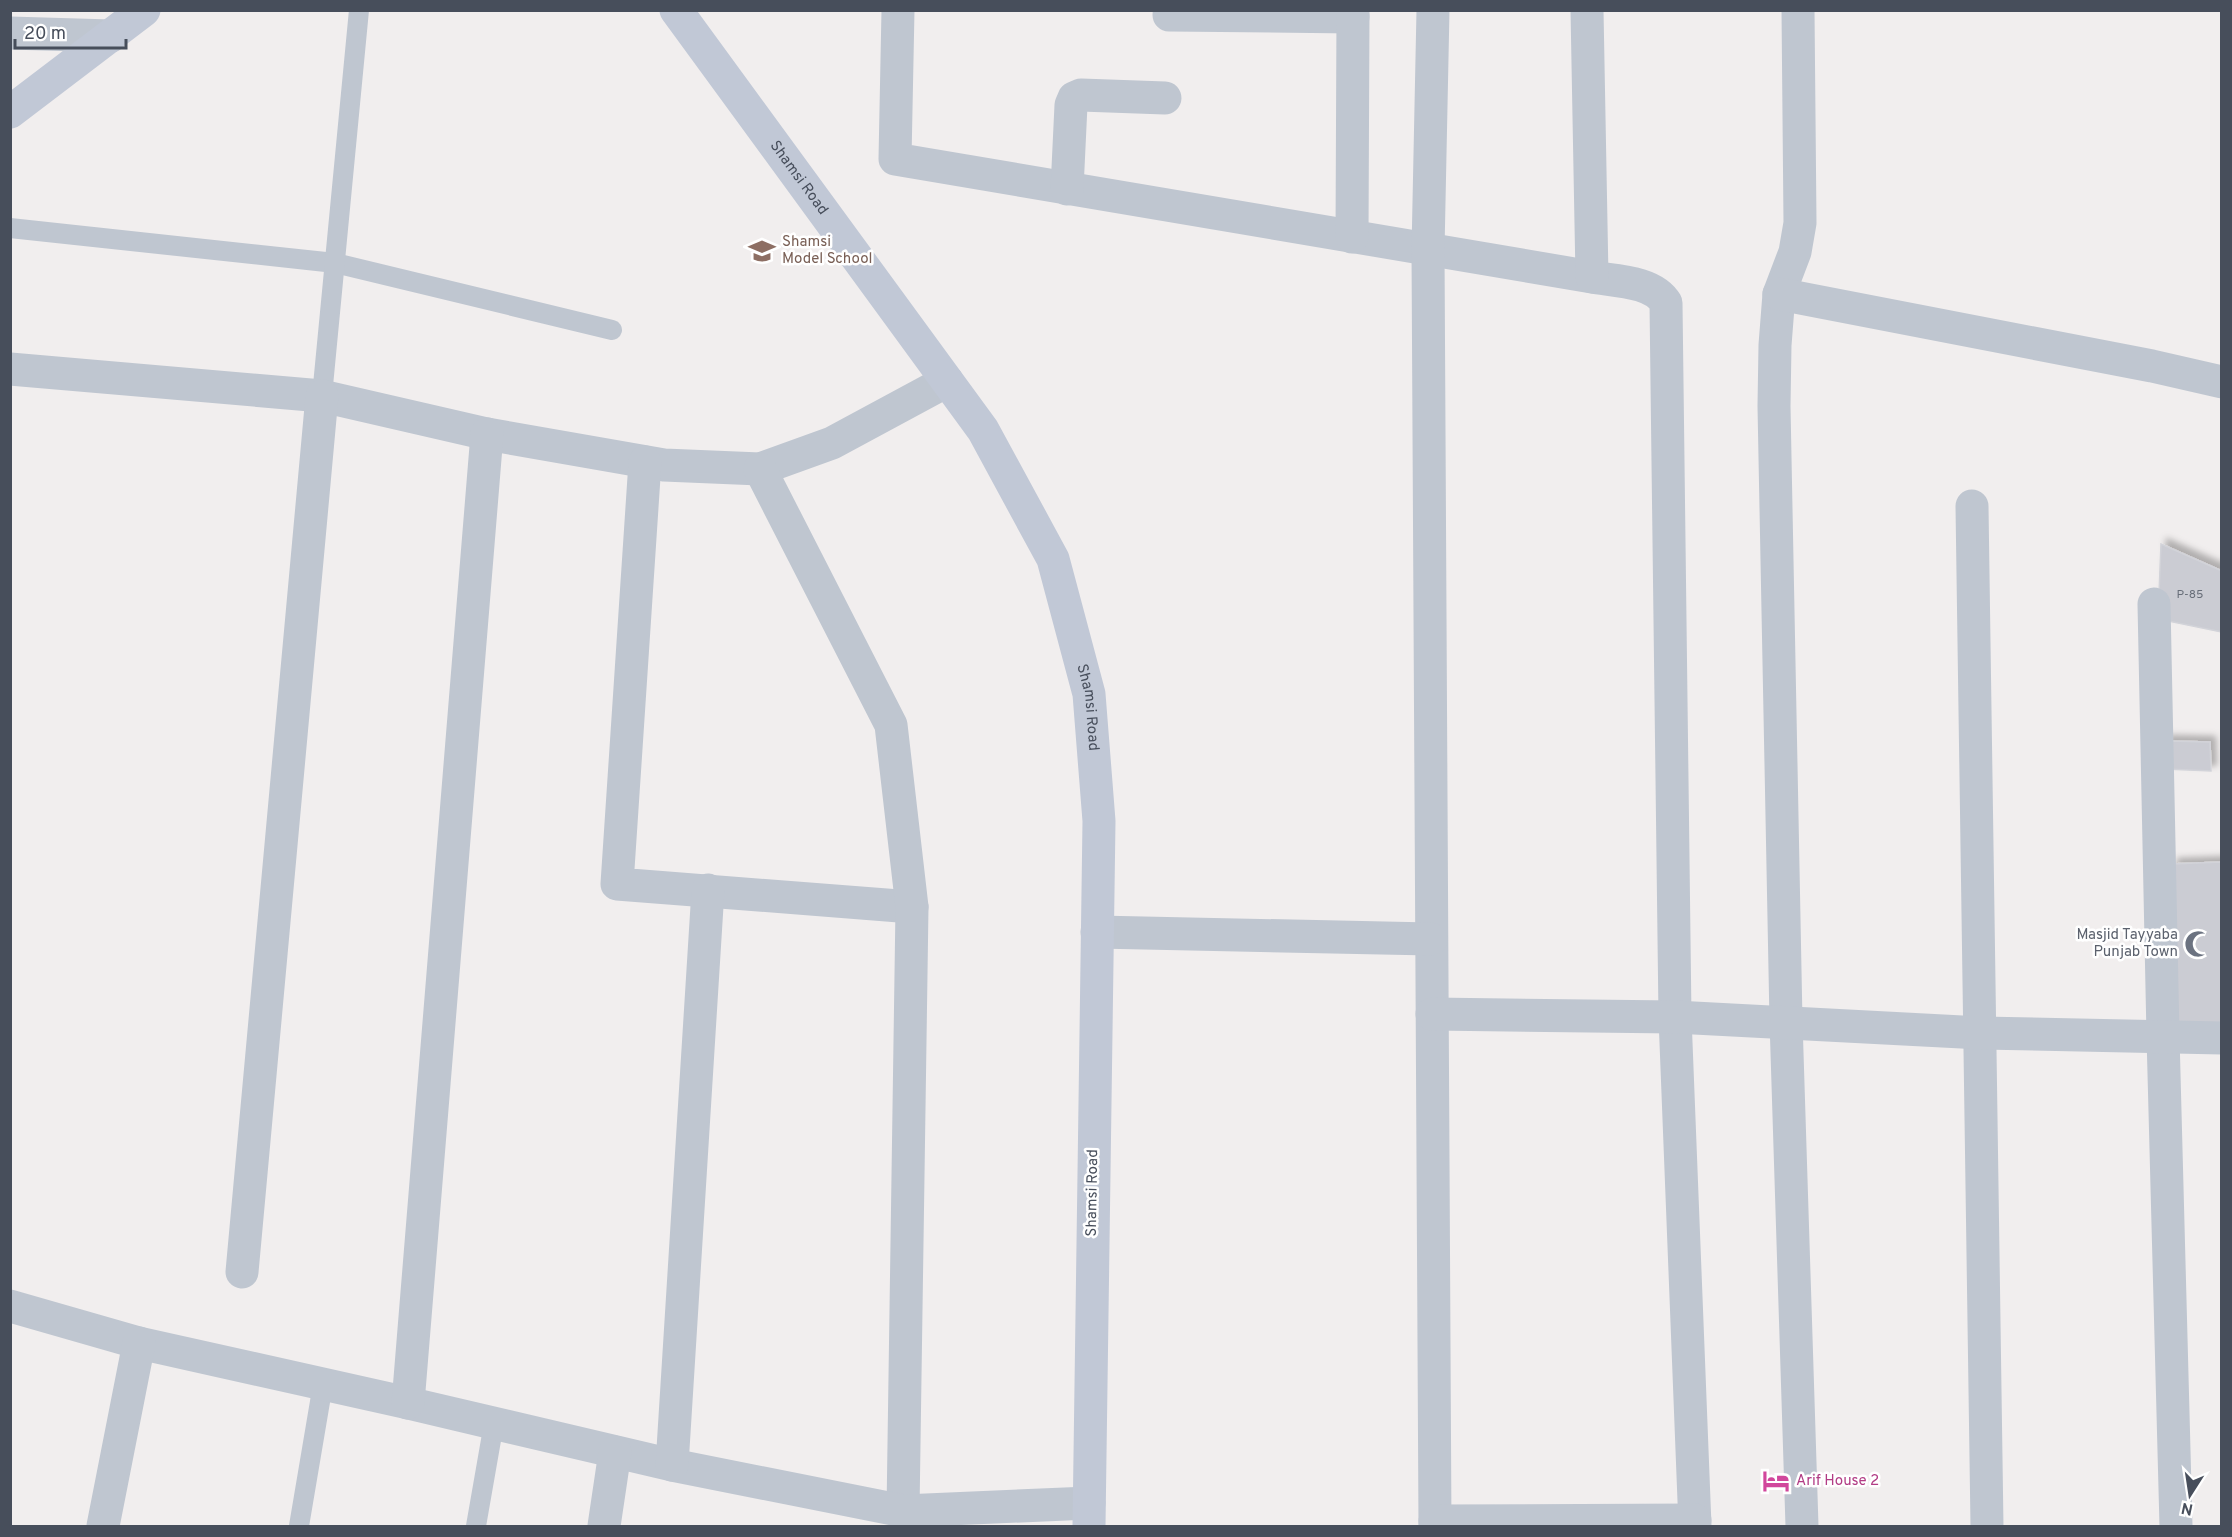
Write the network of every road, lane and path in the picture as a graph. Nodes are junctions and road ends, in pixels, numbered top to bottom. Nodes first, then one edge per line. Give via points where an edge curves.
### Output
1 (144, 10) edge
2 (359, 10) edge
3 (676, 10) edge
4 (898, 10) edge
5 (1432, 10) edge
6 (1587, 10) edge
7 (1798, 10) edge
8 (1353, 14) edge
9 (1169, 15) dead end
10 (10, 33) edge
11 (111, 36) junction
12 (1165, 98) dead end
13 (10, 112) edge
14 (1067, 189) junction
15 (10, 228) edge
16 (1352, 237) junction
17 (1428, 250) junction
18 (335, 263) junction
19 (1592, 277) junction
20 (1779, 294) junction
21 (612, 330) dead end
22 (10, 369) edge
23 (947, 381) junction
24 (2222, 382) edge
25 (322, 396) junction
26 (487, 434) junction
27 (645, 462) junction
28 (760, 469) junction
29 (1972, 506) dead end
30 (2154, 603) dead end
31 (708, 890) junction
32 (912, 907) junction
33 (1097, 932) junction
34 (1431, 939) junction
35 (1432, 1014) junction
36 (1676, 1017) junction
37 (1786, 1021) junction
38 (1981, 1033) junction
39 (2163, 1036) junction
40 (2222, 1038) edge
41 (242, 1272) dead end
42 (10, 1306) edge
43 (139, 1343) junction
44 (323, 1384) junction
45 (408, 1403) junction
46 (495, 1423) junction
47 (615, 1452) junction
48 (672, 1465) junction
49 (903, 1511) junction
50 (1089, 1515) edge
51 (1695, 1523) edge
52 (1435, 1524) edge
53 (103, 1527) edge
54 (299, 1527) edge
55 (476, 1527) edge
56 (604, 1527) edge
57 (1802, 1527) edge
58 (1987, 1527) edge
59 (2176, 1527) edge

1 - 11 street
2 - 18 lane
3 - 23 street, Shamsi Road
4 - 14 street via 895,159
5 - 17 street
6 - 19 street
7 - 20 street via 1800,223 1795,252
8 - 9 street
8 - 16 street
10 - 11 street
11 - 13 street
12 - 14 street via 1074,98
14 - 16 street
15 - 18 lane
16 - 17 street
17 - 19 street
17 - 34 street
18 - 21 lane
18 - 25 lane
19 - 36 street via 1649,288 1666,303
20 - 24 street
20 - 37 street via 1774,406
22 - 25 street
23 - 28 street via 832,443
23 - 33 street, Shamsi Road via 983,430 1056,570 1089,694 1099,821
25 - 26 street
25 - 41 street
26 - 27 street
26 - 45 street
27 - 28 street
27 - 31 street via 617,884
28 - 32 street via 891,725
29 - 38 street
30 - 39 street
31 - 32 street
31 - 48 street
32 - 49 street
33 - 34 street
33 - 50 street, Shamsi Road
34 - 35 street
35 - 36 street
35 - 52 street
36 - 37 street
36 - 51 street
37 - 38 street
37 - 57 street
38 - 39 street
38 - 58 street
39 - 40 street
39 - 59 street
42 - 43 street
43 - 44 street
43 - 53 street
44 - 45 street
44 - 54 lane
45 - 46 street
46 - 47 street
46 - 55 lane
47 - 48 street
47 - 56 street
48 - 49 street
49 - 50 street
51 - 52 street

